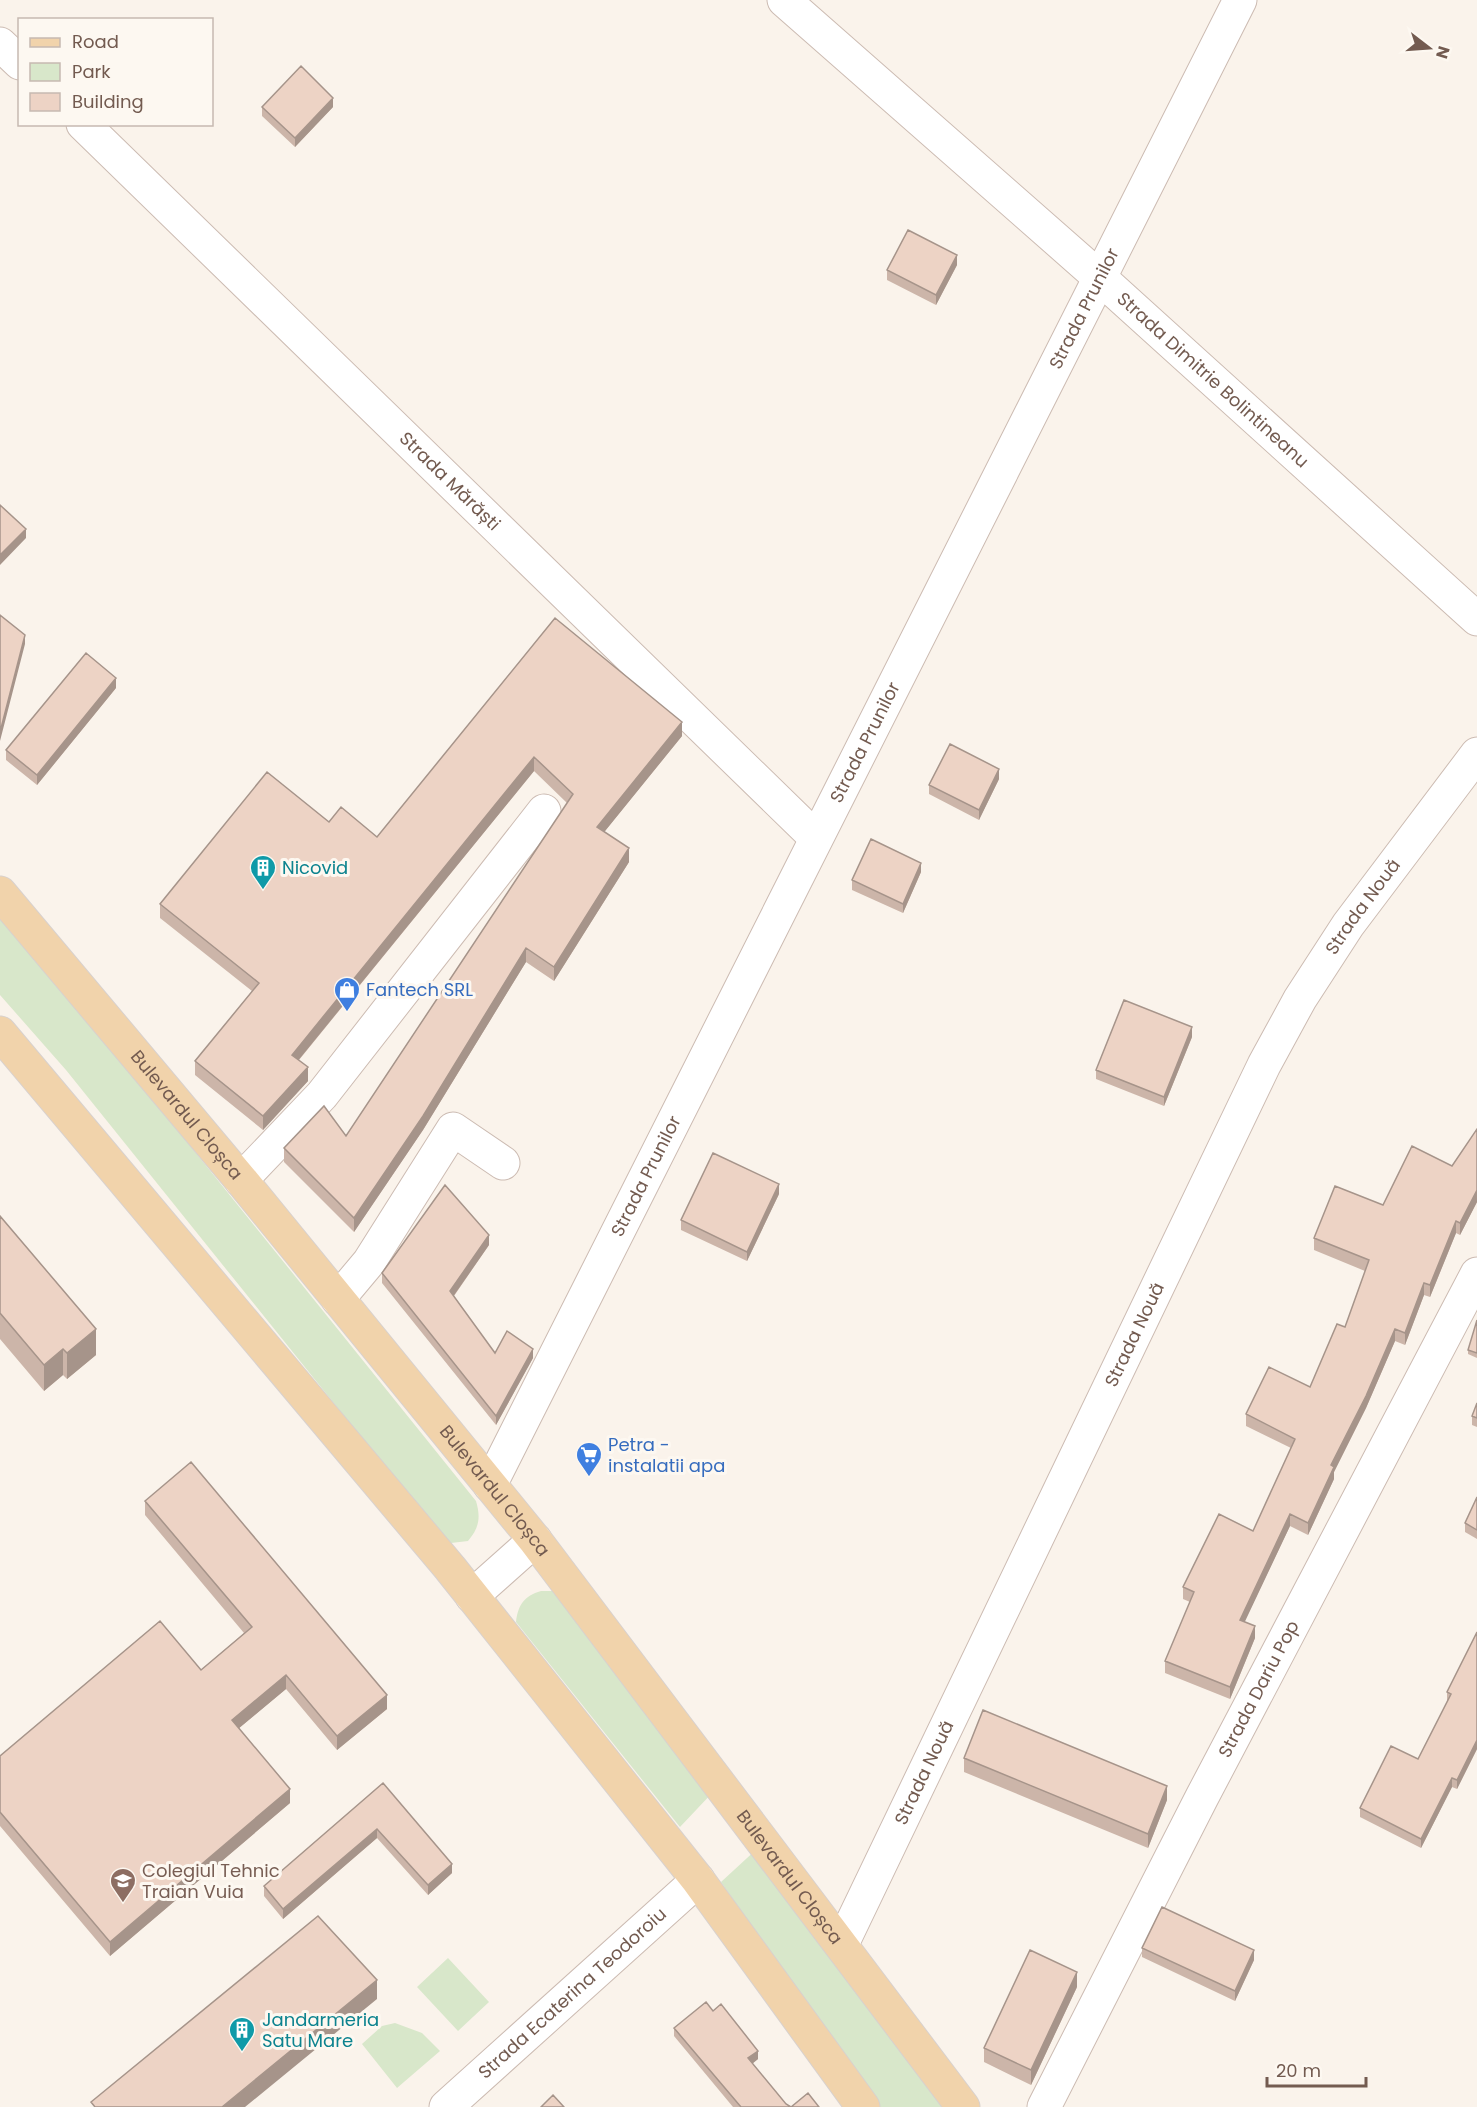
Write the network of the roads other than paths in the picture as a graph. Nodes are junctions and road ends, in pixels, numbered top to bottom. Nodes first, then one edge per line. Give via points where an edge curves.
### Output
1 (784, 0) edge
2 (1240, 0) edge
3 (0, 44) edge
4 (18, 61) edge
5 (85, 126) edge
6 (1099, 277) junction
7 (1477, 619) edge
8 (1477, 754) edge
9 (544, 811) dead end
10 (815, 837) junction
11 (0, 893) edge
12 (0, 1033) edge
13 (503, 1163) dead end
14 (241, 1180) junction
15 (1477, 1274) edge
16 (338, 1299) junction
17 (490, 1485) junction
18 (535, 1540) junction
19 (472, 1596) junction
20 (698, 1880) junction
21 (842, 1944) junction
22 (446, 2107) edge
23 (863, 2107) edge
24 (963, 2107) edge
25 (1044, 2107) edge

1 - 6 street, Strada Dimitrie Bolintineanu
2 - 6 street, Strada Prunilor
3 - 4 street
5 - 10 street, Strada Mărăști
6 - 7 street, Strada Dimitrie Bolintineanu
6 - 10 street, Strada Prunilor
8 - 21 street, Strada Nouă via 1348,925 1300,999 1264,1065
9 - 14 street via 322,1095
10 - 17 street, Strada Prunilor
11 - 14 main road, Bulevardul Cloșca
12 - 19 main road
13 - 16 street via 453,1129 369,1262
14 - 16 main road, Bulevardul Cloșca
15 - 25 street, Strada Dariu Pop
16 - 17 main road, Bulevardul Cloșca
17 - 18 main road, Bulevardul Cloșca
18 - 19 street
18 - 21 main road, Bulevardul Cloșca
19 - 20 main road
20 - 22 street, Strada Ecaterina Teodoroiu
20 - 23 main road
21 - 24 main road, Bulevardul Cloșca

